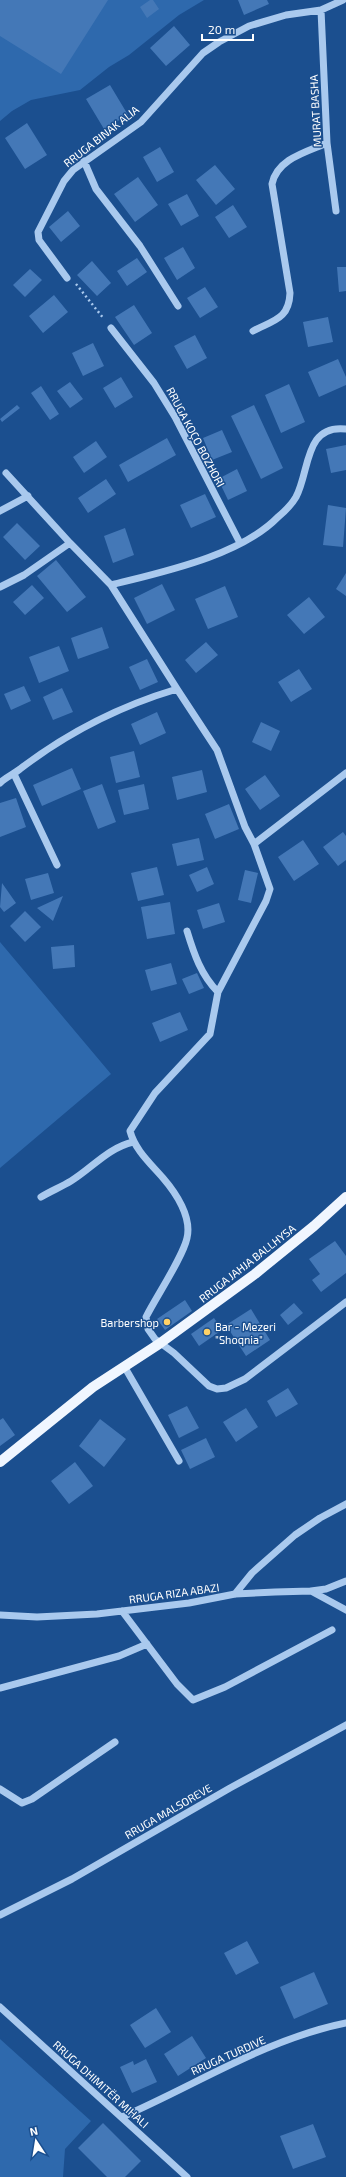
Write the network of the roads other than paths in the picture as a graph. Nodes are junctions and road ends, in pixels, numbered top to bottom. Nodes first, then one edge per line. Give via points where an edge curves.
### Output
1 (343, 0) edge
2 (321, 10) junction
3 (327, 143) junction
4 (84, 160) junction
5 (336, 211) dead end
6 (67, 278) road end
7 (178, 306) dead end
8 (111, 328) road end
9 (253, 331) dead end
10 (346, 429) edge
11 (6, 473) dead end
12 (28, 496) junction
13 (0, 511) edge
14 (70, 543) junction
15 (240, 543) junction
16 (111, 585) junction
17 (0, 587) edge
18 (177, 689) junction
19 (346, 773) edge
20 (14, 774) junction
21 (1, 780) edge
22 (254, 844) junction
23 (58, 865) dead end
24 (187, 931) dead end
25 (218, 992) junction
26 (133, 1142) junction
27 (41, 1197) dead end
28 (346, 1197) edge
29 (346, 1302) edge
30 (159, 1344) junction
31 (124, 1366) junction
32 (180, 1461) dead end
33 (0, 1462) edge
34 (346, 1504) edge
35 (346, 1580) edge
36 (311, 1591) junction
37 (235, 1594) junction
38 (346, 1610) edge
39 (122, 1611) junction
40 (0, 1615) edge
41 (332, 1630) dead end
42 (147, 1644) junction
43 (0, 1688) edge
44 (346, 1726) edge
45 (115, 1742) dead end
46 (0, 1789) edge
47 (0, 1915) edge
48 (0, 2007) edge
49 (346, 2023) edge
50 (122, 2118) junction
51 (188, 2177) edge

1 - 2 street, RRUGA BINAK ALIA
2 - 3 street, MURAT BASHA
2 - 4 street, RRUGA BINAK ALIA via 267,20 249,26 219,42 203,53 141,122
3 - 5 street, MURAT BASHA
3 - 9 street via 288,160 274,173 272,184 290,293 289,302 288,309 282,316
4 - 6 street, RRUGA BINAK ALIA via 64,181 38,232 39,240
4 - 7 street via 96,189 140,246
8 - 15 street, RRUGA KOÇO BOZHORI via 154,383 175,417
10 - 15 street via 337,428 324,432 314,443 296,496 278,518 257,535
11 - 12 street
12 - 13 street
12 - 14 street
14 - 16 street
14 - 17 street via 24,575
15 - 16 street via 186,565
16 - 18 street
18 - 20 street via 151,696 89,724 49,746
18 - 22 street via 217,750 245,827
19 - 22 street
20 - 21 street
20 - 23 street
22 - 25 street via 270,890
24 - 25 street via 201,970
25 - 26 street via 210,1034 155,1093 130,1131
26 - 27 street via 109,1152 70,1181
26 - 30 street via 143,1157 174,1190 188,1223 187,1238 180,1256 146,1317 148,1329
28 - 30 main road, RRUGA JAHJA BALLHYSA via 254,1274
29 - 30 street via 245,1379 226,1388 217,1389 209,1386 174,1353
30 - 31 main road, RRUGA JAHJA BALLHYSA
31 - 32 street
31 - 33 main road, RRUGA JAHJA BALLHYSA via 93,1387
34 - 37 street via 295,1536 252,1573
35 - 36 street, RRUGA RIZA ABAZI via 326,1589
36 - 37 street, RRUGA RIZA ABAZI
36 - 38 street
37 - 39 street, RRUGA RIZA ABAZI via 189,1603
39 - 40 street, RRUGA RIZA ABAZI via 37,1617
39 - 42 street
41 - 42 street via 225,1687 193,1700 177,1684
42 - 43 street via 112,1658
44 - 47 street, RRUGA MALSOREVE via 230,1788 72,1879
45 - 46 street via 32,1799 22,1803
48 - 50 street, RRUGA DHIMITËR MIHALI
49 - 50 street, RRUGA TURDIVE via 297,2036 198,2080
50 - 51 street, RRUGA DHIMITËR MIHALI

